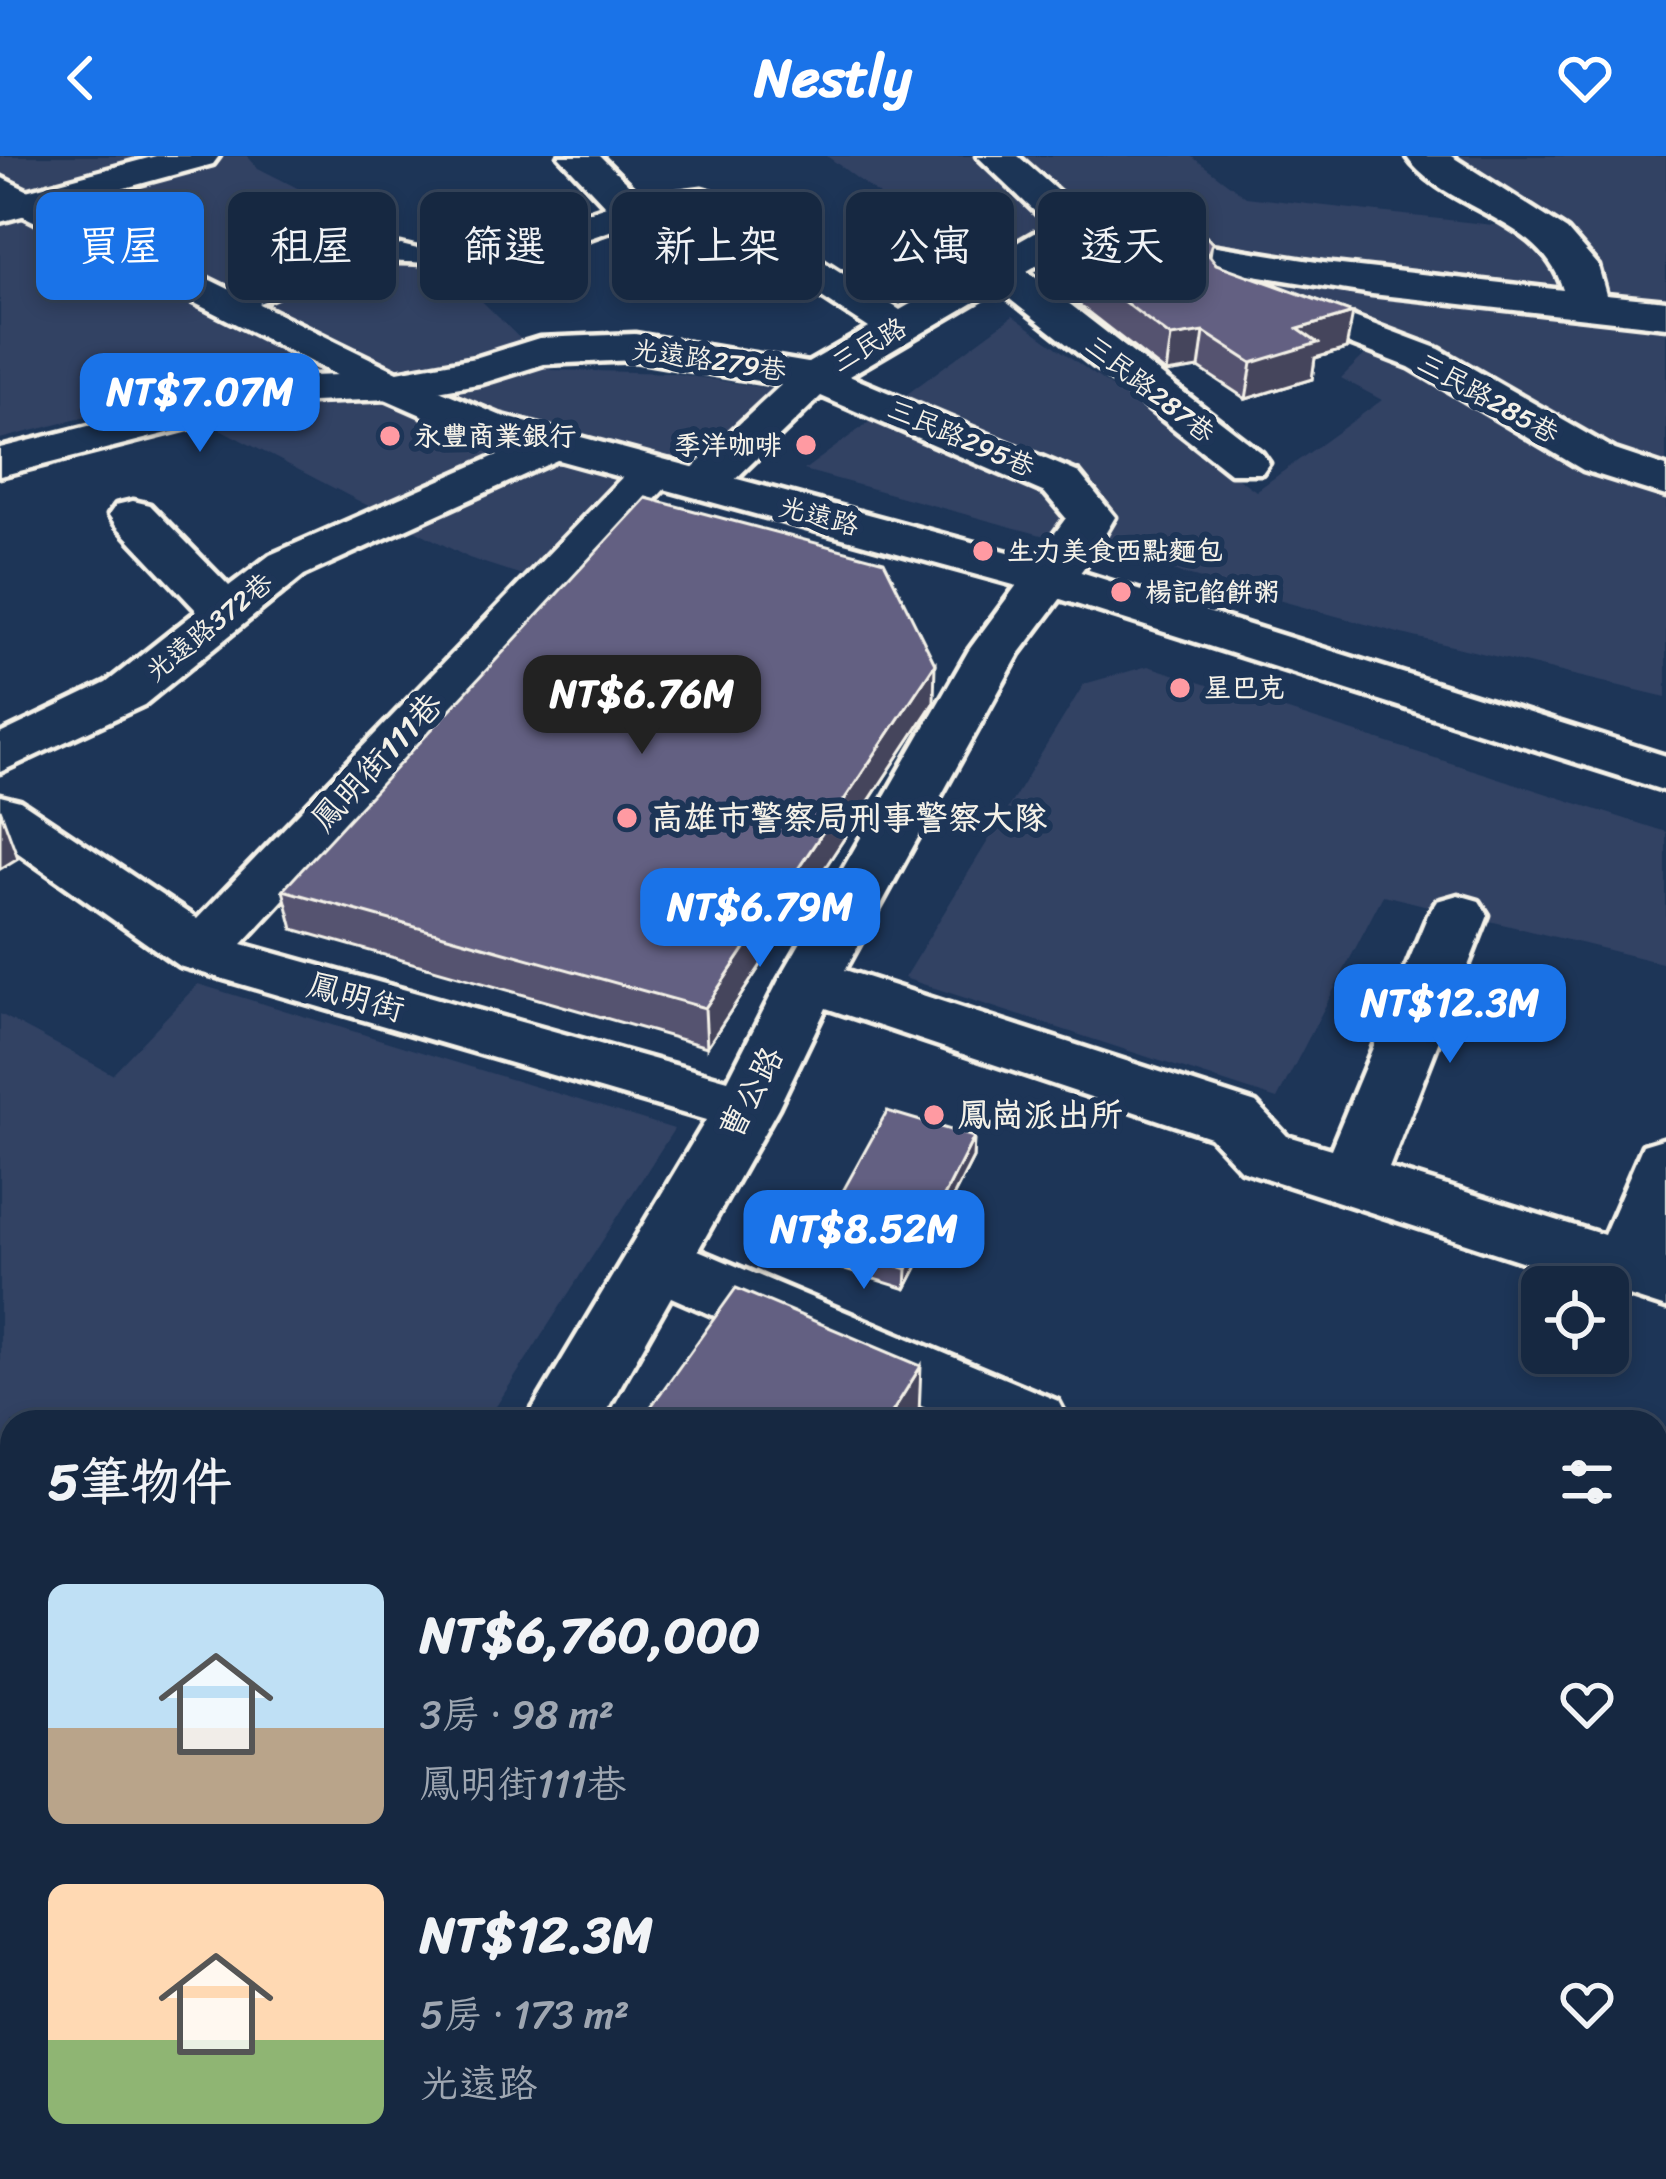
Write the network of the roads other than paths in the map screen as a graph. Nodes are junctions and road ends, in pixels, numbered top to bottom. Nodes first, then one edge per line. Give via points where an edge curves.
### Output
1 (200, 156) edge
2 (578, 156) edge
3 (996, 156) edge
4 (1425, 156) edge
5 (614, 192) edge
6 (1038, 194) edge
7 (8, 200) edge
8 (1206, 254) edge
9 (420, 255) edge
10 (1206, 270) edge
11 (822, 280) edge
12 (1014, 282) edge
13 (947, 300) edge
14 (230, 305) junction
15 (1588, 305) junction
16 (1666, 314) edge
17 (905, 325) junction
18 (815, 377) junction
19 (392, 386) junction
20 (552, 445) junction
21 (0, 462) edge
22 (1246, 463) dead end
23 (679, 478) junction
24 (1666, 482) edge
25 (133, 514) dead end
26 (1050, 579) junction
27 (225, 611) junction
28 (0, 755) edge
29 (1666, 773) edge
30 (0, 814) edge
31 (1458, 915) dead end
32 (200, 952) junction
33 (809, 980) junction
34 (746, 1108) junction
35 (1666, 1162) edge
36 (1352, 1180) junction
37 (654, 1260) junction
38 (1646, 1273) edge
39 (569, 1410) edge
40 (1004, 1410) edge

1 - 7 street
2 - 5 street
3 - 6 street
4 - 15 street via 1553,239 1577,266
7 - 14 street, 光遠路
8 - 15 street
9 - 14 lane via 401,251 316,271
10 - 24 street, 三民路285巷 via 1424,358 1599,460
11 - 17 street
12 - 22 street, 三民路287巷
13 - 17 street, 三民路
14 - 19 street, 光遠路
15 - 16 street
17 - 18 street, 三民路
18 - 19 street, 光遠路279巷 via 635,347 538,351
18 - 23 street, 三民路
18 - 26 street, 三民路295巷 via 1062,483 1091,517
19 - 20 street, 光遠路
19 - 21 street, 光遠路279巷 via 285,390
20 - 23 street, 光遠路
20 - 27 street, 光遠路372巷 via 287,565
23 - 26 street, 光遠路
23 - 32 street, 鳳明街111巷
25 - 27 street
26 - 29 street, 光遠路
26 - 33 street, 曹公路 via 995,650
27 - 28 street, 光遠路372巷 via 125,694
30 - 32 street, 鳳明街
31 - 36 street
32 - 34 street, 鳳明街
33 - 34 street, 曹公路
33 - 36 street via 1232,1120 1264,1153
34 - 37 street, 曹公路
35 - 38 street
36 - 38 street
37 - 39 street, 曹公路
37 - 40 street

